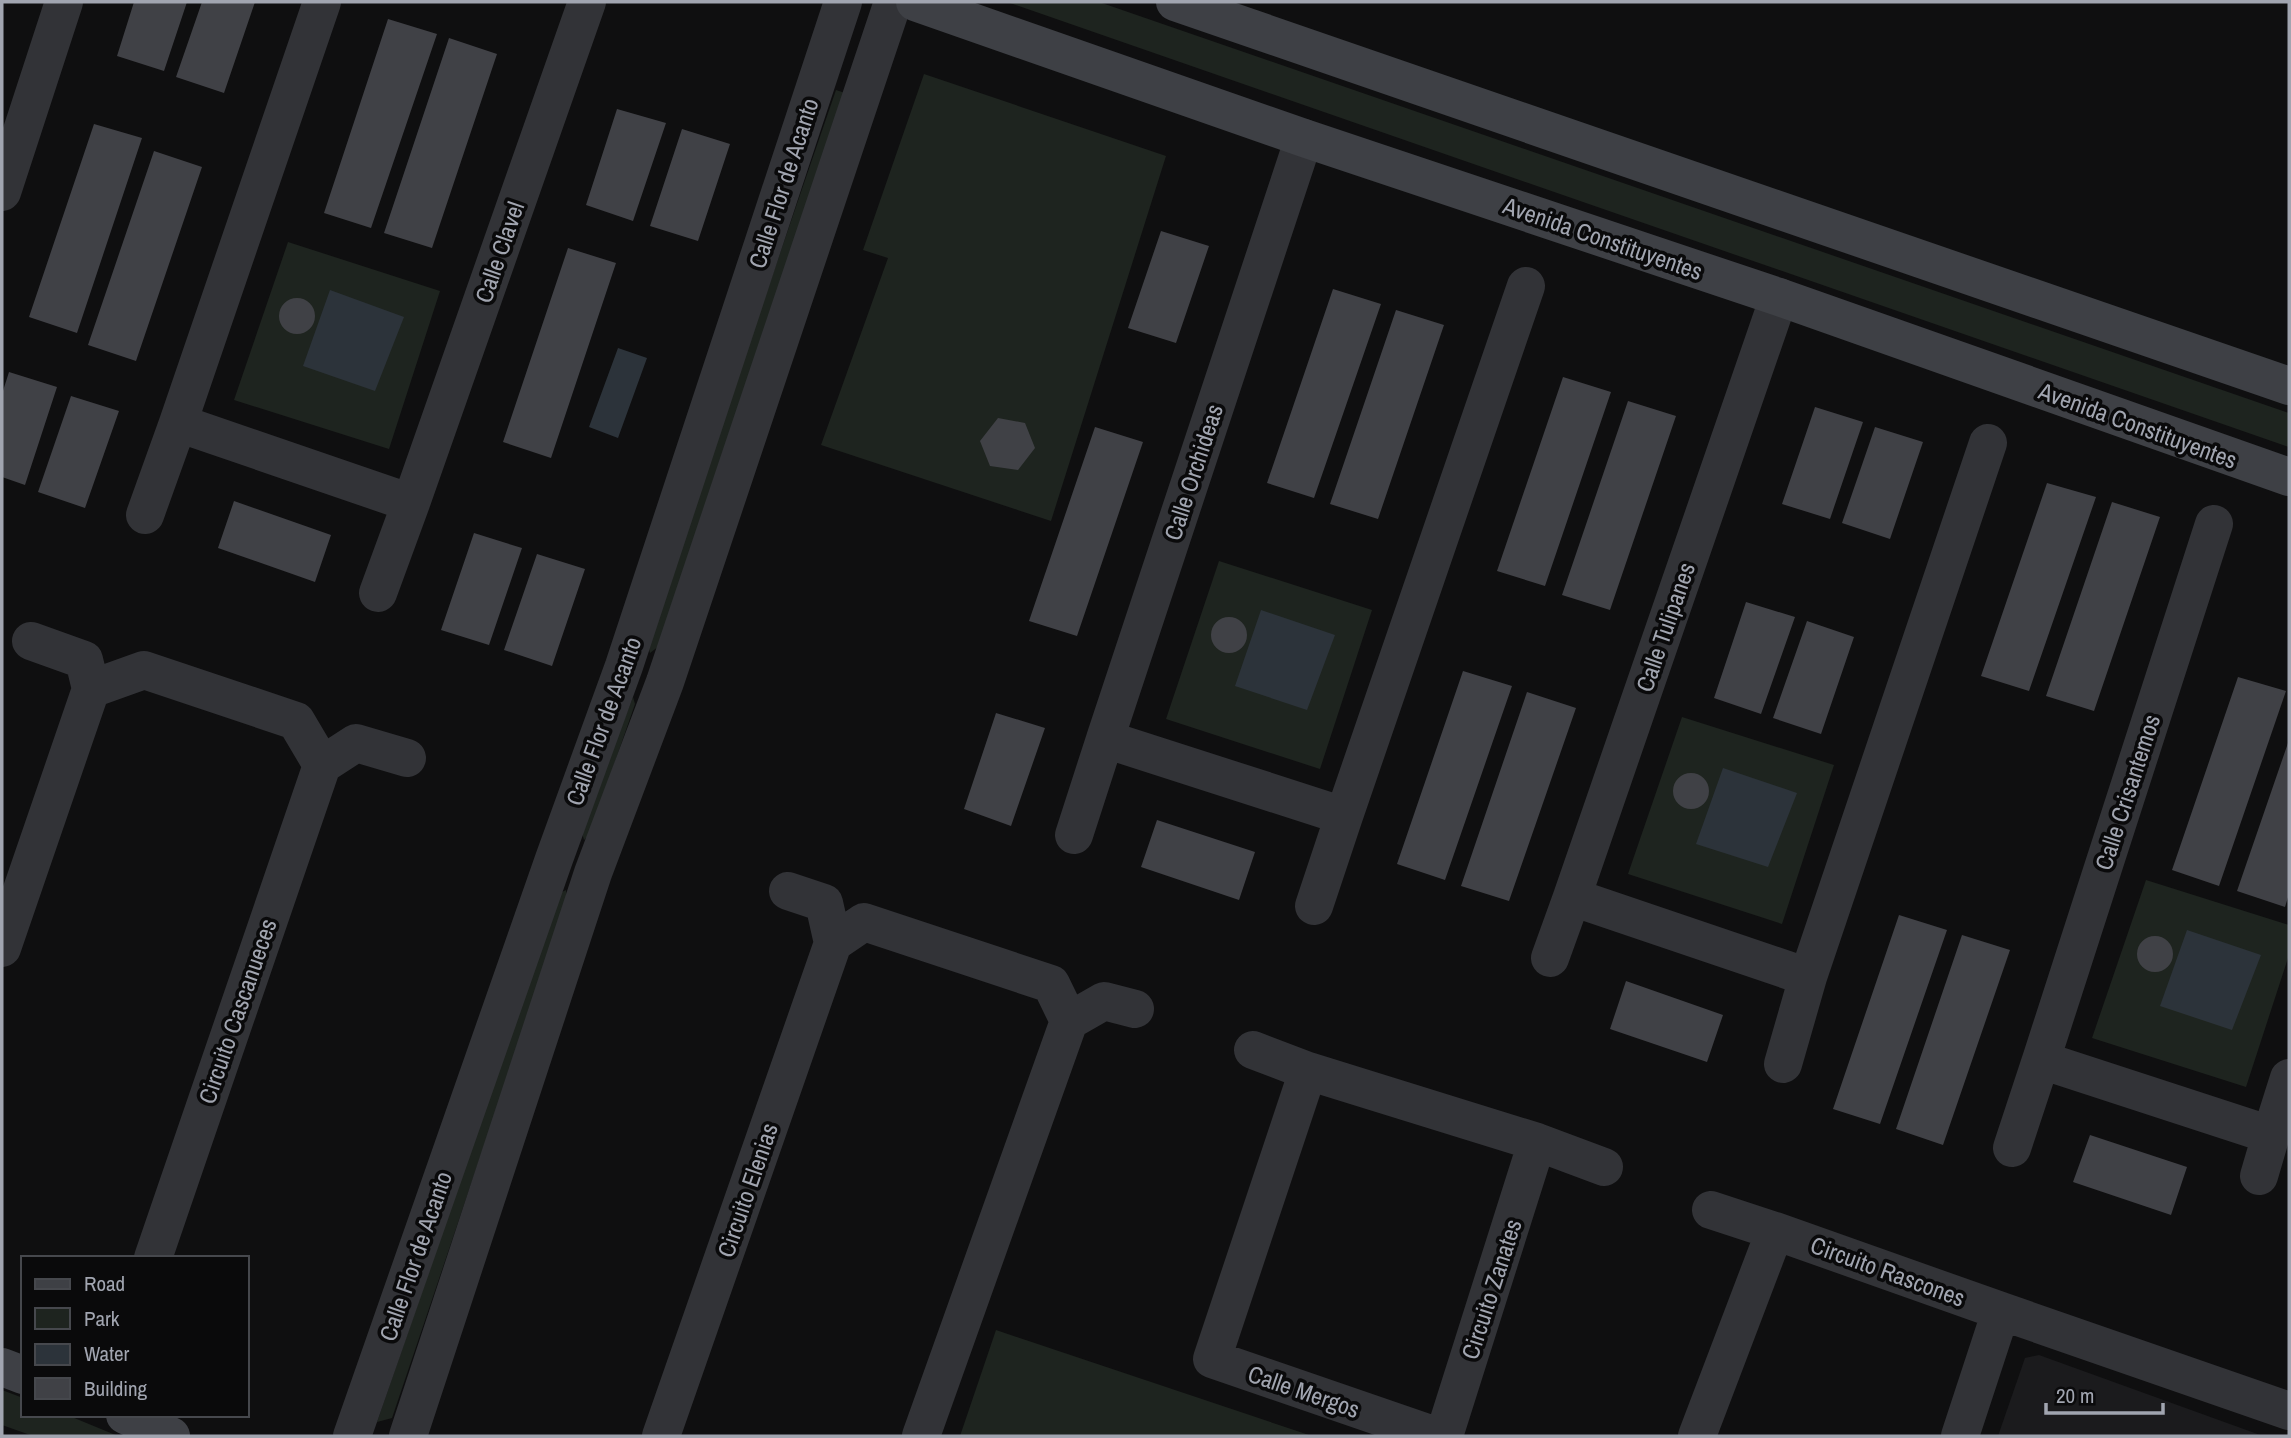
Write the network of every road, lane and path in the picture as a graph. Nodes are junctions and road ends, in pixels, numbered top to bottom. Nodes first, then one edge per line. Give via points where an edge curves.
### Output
1 (64, 2) edge
2 (322, 2) edge
3 (587, 2) edge
4 (843, 2) edge
5 (893, 2) edge
6 (915, 2) edge
7 (1175, 2) edge
8 (1304, 138) junction
9 (2, 192) edge
10 (1526, 286) dead end
11 (1779, 297) junction
12 (2289, 386) edge
13 (178, 422) junction
14 (1988, 443) dead end
15 (2289, 477) edge
16 (411, 503) junction
17 (145, 515) dead end
18 (2214, 524) dead end
19 (378, 593) dead end
20 (31, 642) dead end
21 (624, 666) junction
22 (665, 682) junction
23 (91, 689) junction
24 (1105, 739) junction
25 (407, 758) dead end
26 (322, 765) junction
27 (1344, 816) junction
28 (1074, 835) dead end
29 (554, 859) junction
30 (593, 873) junction
31 (788, 891) dead end
32 (1572, 897) junction
33 (1314, 906) dead end
34 (833, 943) junction
35 (2, 948) edge
36 (1550, 958) dead end
37 (1808, 977) junction
38 (1135, 1009) dead end
39 (1069, 1021) junction
40 (1253, 1050) dead end
41 (2040, 1060) junction
42 (1783, 1064) dead end
43 (1308, 1071) junction
44 (2289, 1079) edge
45 (2271, 1135) junction
46 (1537, 1142) junction
47 (2012, 1148) dead end
48 (1604, 1167) dead end
49 (2259, 1176) dead end
50 (1711, 1210) dead end
51 (1775, 1231) junction
52 (154, 1256) edge
53 (2001, 1311) junction
54 (2, 1367) edge
55 (21, 1374) edge
56 (2289, 1411) edge
57 (129, 1417) edge
58 (171, 1436) edge
59 (352, 1436) edge
60 (408, 1436) edge
61 (661, 1436) edge
62 (921, 1436) edge
63 (1436, 1436) edge
64 (1444, 1436) edge
65 (1697, 1436) edge
66 (1960, 1436) edge

1 - 9 street
2 - 13 street
3 - 16 street, Calle Clavel
4 - 21 street, Calle Flor de Acanto
5 - 22 street, Calle Flor de Acanto
6 - 8 main road, Avenida Constituyentes
7 - 12 main road
8 - 11 main road, Avenida Constituyentes
8 - 24 street, Calle Orchideas
10 - 27 street
11 - 15 main road, Avenida Constituyentes
11 - 32 street, Calle Tulipanes
13 - 16 street
13 - 17 street
14 - 37 street
16 - 19 street, Calle Clavel
18 - 41 street, Calle Crisantemos
20 - 23 street via 84,660
21 - 22 street
21 - 29 street, Calle Flor de Acanto
22 - 30 street, Calle Flor de Acanto
23 - 26 street via 144,670 296,722
23 - 35 street
24 - 27 street
24 - 28 street, Calle Orchideas
25 - 26 street via 356,743
26 - 52 street, Circuito Cascanueces
27 - 33 street
29 - 30 street
29 - 59 street, Calle Flor de Acanto
30 - 60 street, Calle Flor de Acanto
31 - 34 street via 824,903
32 - 36 street, Calle Tulipanes
32 - 37 street
34 - 39 street via 864,922 877,926 1051,984
34 - 61 street, Circuito Elenias
37 - 42 street
38 - 39 street via 1104,1001
39 - 62 street
40 - 43 street
41 - 45 street
41 - 47 street, Calle Crisantemos
43 - 46 street
43 - 63 street, Calle Mergos via 1212,1359
44 - 45 street
45 - 49 street
46 - 48 street
46 - 64 street, Circuito Zanates
50 - 51 street, Circuito Rascones
51 - 53 street, Circuito Rascones
51 - 65 street
53 - 56 street, Circuito Rascones
53 - 66 street
54 - 55 main road
57 - 58 main road

